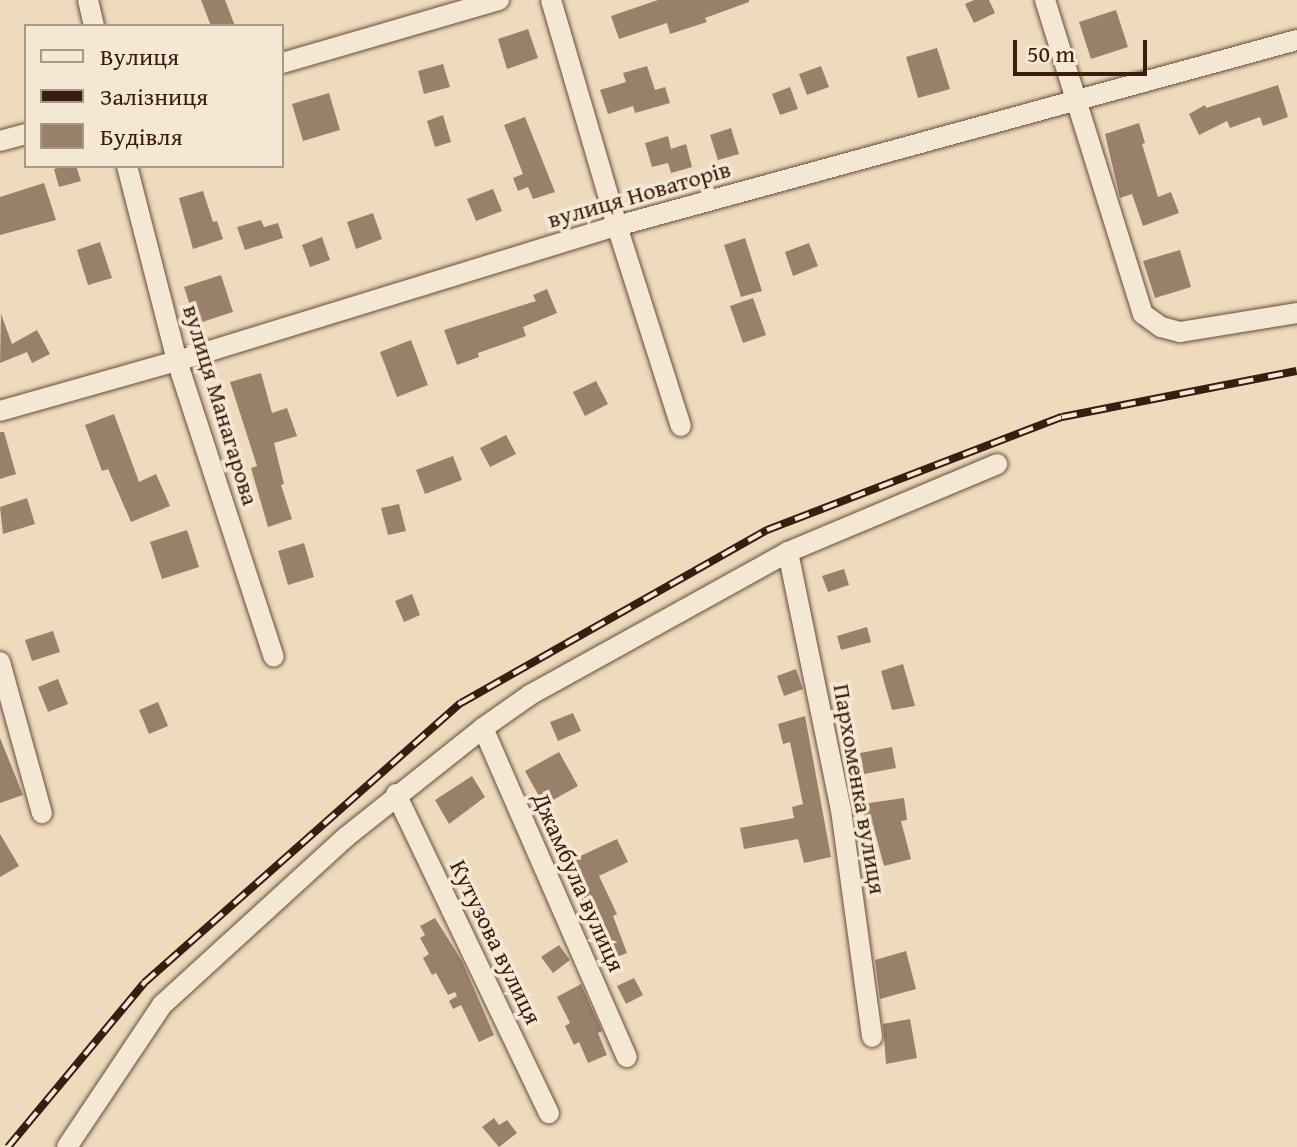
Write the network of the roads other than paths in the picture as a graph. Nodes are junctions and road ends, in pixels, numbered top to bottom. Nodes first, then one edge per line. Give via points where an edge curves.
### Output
1 (88, 0) edge
2 (499, 0) edge
3 (551, 0) edge
4 (1045, 0) edge
5 (94, 24) edge
6 (1297, 40) edge
7 (284, 62) edge
8 (1078, 98) junction
9 (24, 135) edge
10 (0, 141) edge
11 (128, 168) edge
12 (617, 226) junction
13 (1297, 313) edge
14 (177, 361) junction
15 (0, 411) edge
16 (681, 426) dead end
17 (997, 464) dead end
18 (788, 552) junction
19 (274, 657) dead end
20 (0, 662) edge
21 (483, 728) junction
22 (396, 794) junction
23 (42, 813) dead end
24 (872, 1037) dead end
25 (627, 1057) dead end
26 (549, 1113) dead end
27 (67, 1147) edge

1 - 5 street
2 - 7 street
3 - 12 street
4 - 8 street
6 - 8 street, вулиця Новаторів
8 - 12 street, вулиця Новаторів
8 - 13 street via 1143,314 1180,332
9 - 10 street
11 - 14 street, вулиця Манагарова
12 - 14 street, вулиця Новаторів
12 - 16 street
14 - 15 street, вулиця Новаторів
14 - 19 street, вулиця Манагарова
17 - 18 street
18 - 21 street via 530,695
18 - 24 street, Пархоменка вулиця via 841,810
20 - 23 street
21 - 22 street
21 - 25 street, Джамбула вулиця
22 - 26 street, Кутузова вулиця
22 - 27 street via 162,1005

